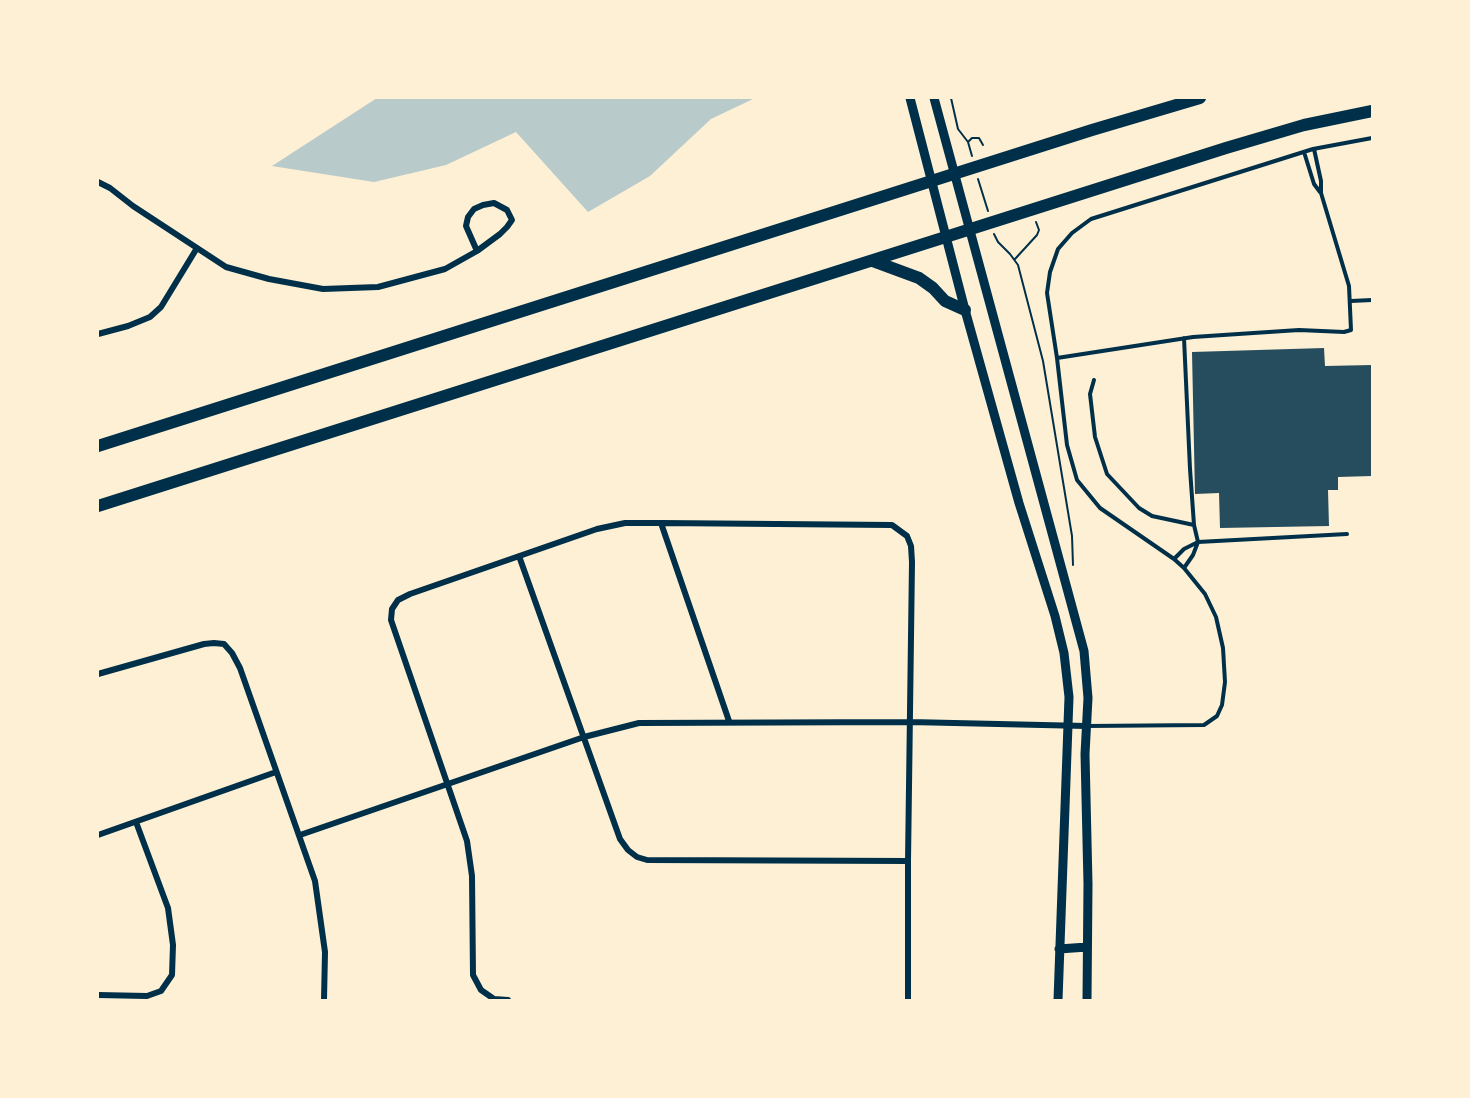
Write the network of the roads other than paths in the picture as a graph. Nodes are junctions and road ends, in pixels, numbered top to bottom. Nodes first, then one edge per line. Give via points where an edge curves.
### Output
1 (910, 98) edge
2 (934, 98) edge
3 (1200, 98) edge
4 (1372, 111) edge
5 (1372, 138) edge
6 (1313, 149) junction
7 (1304, 152) junction
8 (956, 174) junction
9 (932, 181) junction
10 (98, 182) edge
11 (1321, 193) junction
12 (970, 230) junction
13 (946, 237) junction
14 (197, 248) junction
15 (477, 251) junction
16 (873, 261) junction
17 (1372, 300) edge
18 (1351, 301) junction
19 (965, 310) junction
20 (98, 334) edge
21 (1184, 338) junction
22 (1057, 358) junction
23 (1094, 380) dead end
24 (98, 446) edge
25 (98, 506) edge
26 (661, 523) junction
27 (1194, 525) junction
28 (1347, 534) dead end
29 (1198, 542) junction
30 (519, 556) junction
31 (1174, 559) junction
32 (1184, 568) junction
33 (98, 674) edge
34 (729, 721) junction
35 (910, 722) junction
36 (1067, 726) junction
37 (1086, 726) junction
38 (584, 737) junction
39 (276, 772) junction
40 (448, 784) junction
41 (136, 822) junction
42 (98, 835) edge
43 (300, 835) junction
44 (908, 861) junction
45 (1087, 947) junction
46 (1059, 950) junction
47 (98, 995) edge
48 (324, 1000) edge
49 (508, 1000) edge
50 (908, 1000) edge
51 (1058, 1000) edge
52 (1087, 1000) edge

1 - 9 street
2 - 8 street
3 - 8 highway
4 - 12 highway via 1274,133
5 - 6 lane
6 - 7 lane
6 - 11 lane via 1322,181
7 - 11 lane via 1314,184
7 - 22 lane via 1091,219 1072,233 1058,249 1047,293
8 - 9 highway
8 - 12 street
9 - 13 street
9 - 24 highway
10 - 14 street
11 - 18 lane
12 - 13 highway
12 - 37 street via 1084,651
13 - 16 highway
13 - 19 street
14 - 15 street via 226,267 323,289 378,287 408,280 445,269
14 - 20 street via 161,307 150,317
15 - 15 street via 512,220 507,210 495,203 474,209 468,217 466,226
16 - 19 highway via 919,278 945,301
16 - 25 highway
17 - 18 lane
18 - 21 lane via 1352,327 1348,332 1299,330
19 - 36 street via 1060,633 1068,680
21 - 22 lane
21 - 27 lane
22 - 31 lane via 1067,444 1077,480 1100,508
23 - 27 lane via 1090,393 1095,437 1107,474 1139,508 1152,516
26 - 30 street via 625,523 597,529
26 - 34 street
26 - 35 street via 892,525 907,536 912,562
27 - 29 lane
28 - 29 lane
29 - 31 lane
29 - 32 lane
30 - 38 street
30 - 40 street via 410,594 398,600 392,609 391,620
31 - 32 lane
32 - 37 lane via 1205,594 1216,617 1223,648 1225,682 1217,716 1204,725
33 - 39 street via 214,643 224,644 240,668
34 - 35 street
34 - 38 street via 639,723
35 - 36 street
35 - 44 street
36 - 37 street
36 - 46 street
37 - 45 street
38 - 40 street
38 - 44 street via 620,839 637,858
39 - 41 street
39 - 43 street
40 - 43 street
40 - 49 street via 467,841 472,876 473,975 481,990 494,999
41 - 42 street
41 - 47 street via 168,908 174,945 172,975 161,991 147,996
43 - 48 street via 321,914
44 - 50 street
45 - 46 street
45 - 52 street
46 - 51 street

